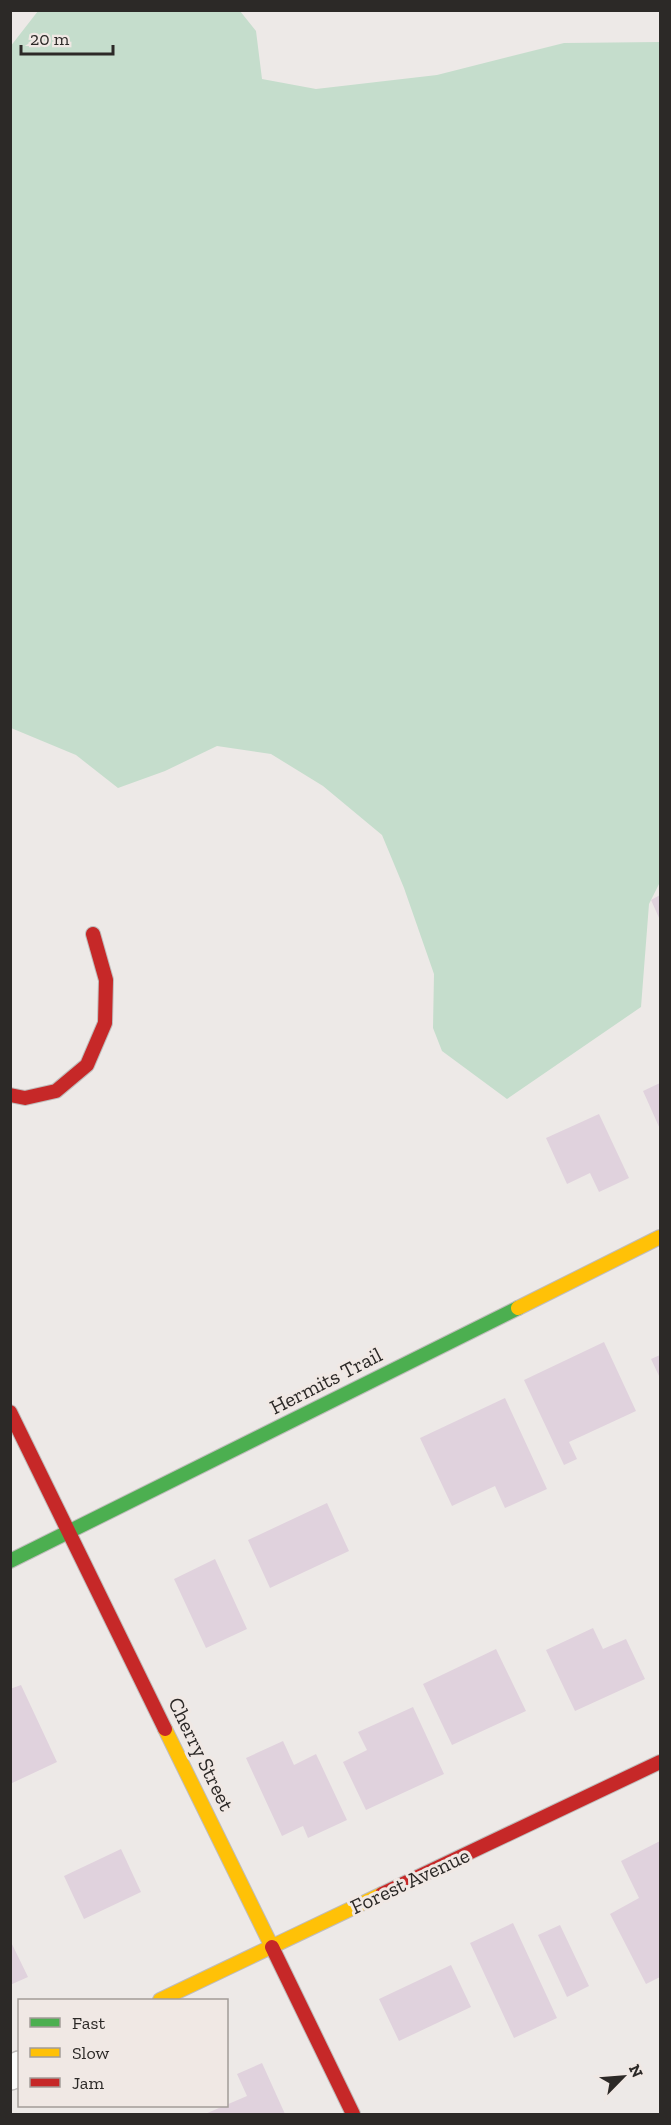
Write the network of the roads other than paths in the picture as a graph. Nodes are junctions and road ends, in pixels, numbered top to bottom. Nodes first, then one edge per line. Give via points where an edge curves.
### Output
1 (93, 934) dead end
2 (10, 1095) edge
3 (660, 1237) edge
4 (10, 1412) edge
5 (68, 1534) junction
6 (10, 1561) edge
7 (660, 1762) edge
8 (273, 1947) junction
9 (164, 1999) edge
10 (353, 2115) edge

1 - 2 street via 106,980 105,1023 87,1065 56,1091 25,1098
3 - 5 street, Hermits Trail
4 - 5 street, Cherry Street
5 - 6 street, Hermits Trail
5 - 8 street, Cherry Street
7 - 8 street, Forest Avenue
8 - 9 street, Forest Avenue
8 - 10 street, Cherry Street

